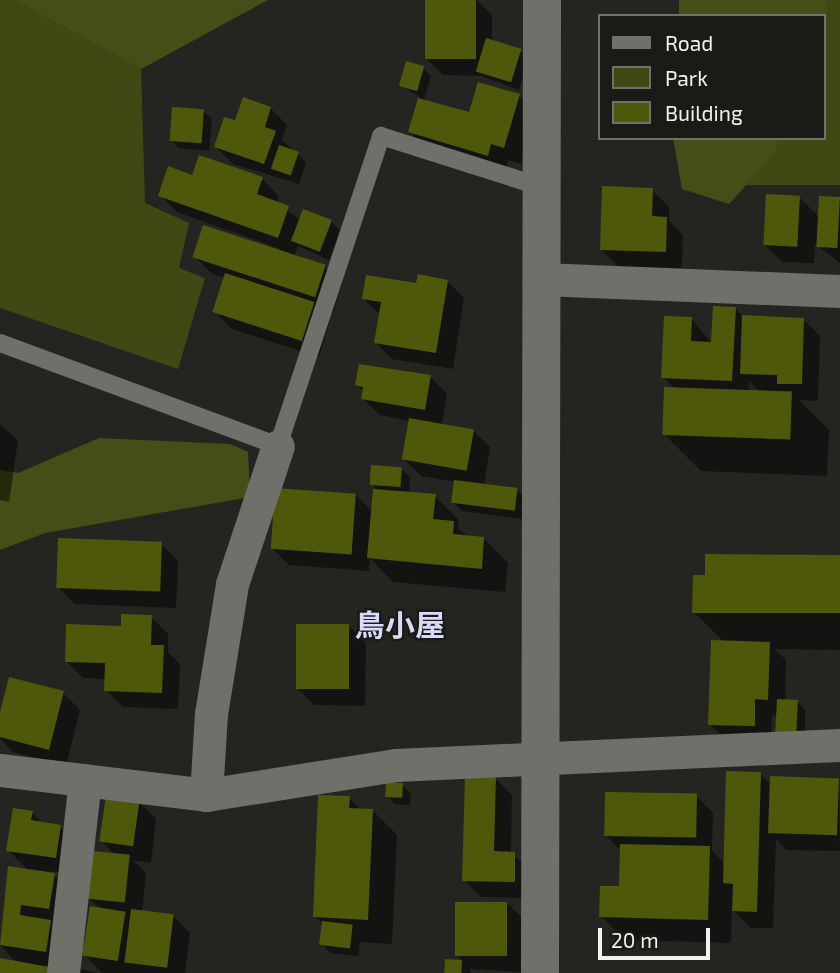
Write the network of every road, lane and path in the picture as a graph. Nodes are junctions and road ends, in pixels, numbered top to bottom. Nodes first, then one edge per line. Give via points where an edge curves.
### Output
1 (542, 0) edge
2 (542, 187) junction
3 (541, 279) junction
4 (840, 291) edge
5 (0, 343) edge
6 (278, 446) junction
7 (840, 746) edge
8 (538, 762) junction
9 (0, 770) edge
10 (85, 780) junction
11 (206, 795) junction
12 (63, 973) edge
13 (540, 973) edge

1 - 2 street
2 - 3 street
2 - 6 lane via 381,136
3 - 4 street
3 - 8 street
5 - 6 lane
6 - 11 street via 232,584 211,714
7 - 8 street
8 - 11 street via 396,765
8 - 13 street
9 - 10 street
10 - 11 street
10 - 12 street

